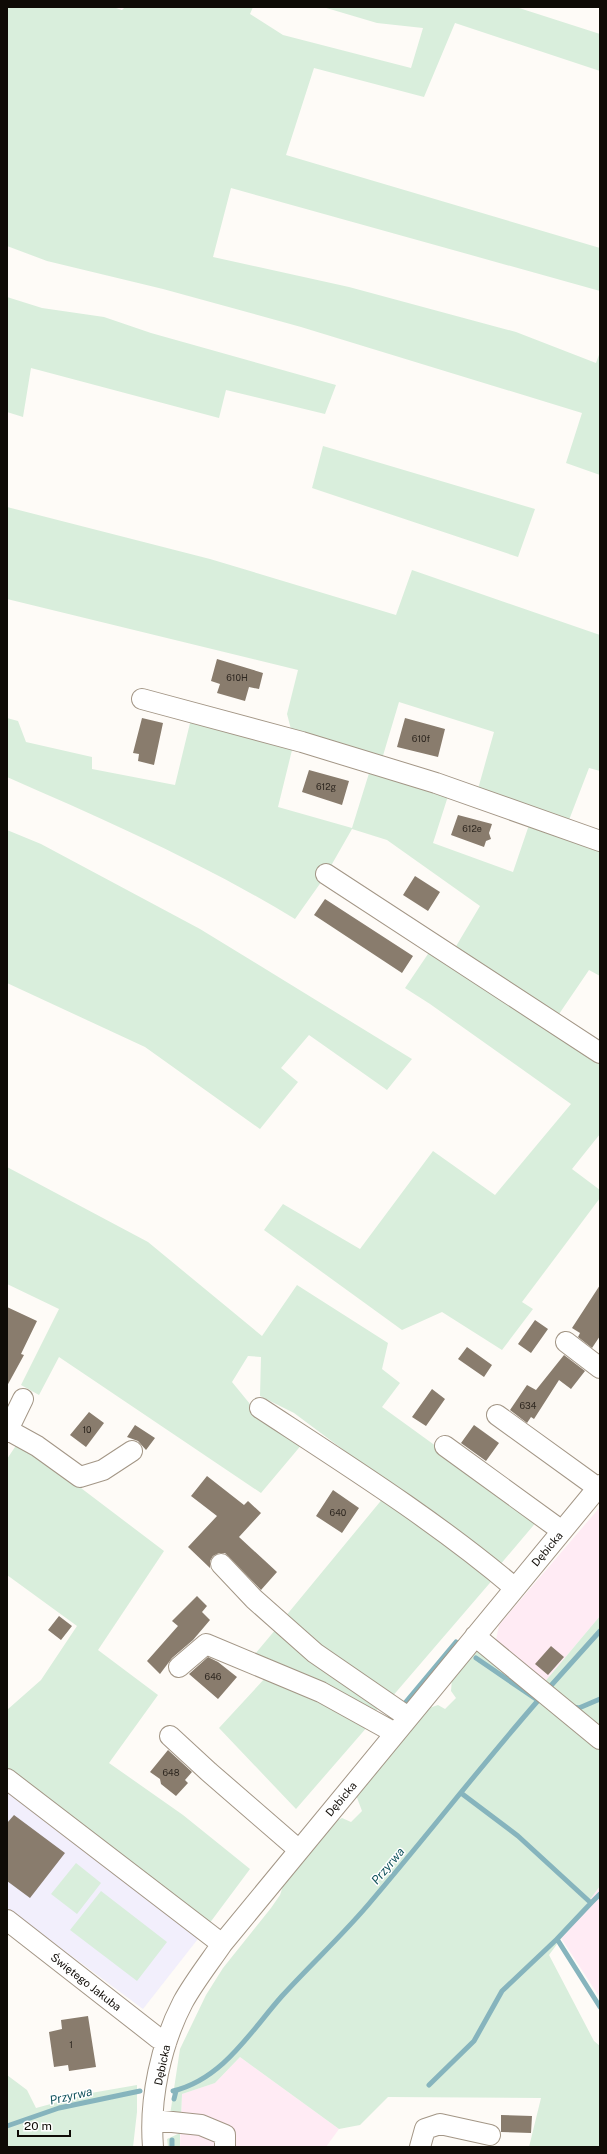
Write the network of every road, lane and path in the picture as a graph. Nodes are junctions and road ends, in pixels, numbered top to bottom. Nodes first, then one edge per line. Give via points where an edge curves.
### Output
1 (142, 699) dead end
2 (600, 841) edge
3 (326, 874) dead end
4 (600, 1053) edge
5 (566, 1342) dead end
6 (600, 1368) edge
7 (17, 1400) edge
8 (260, 1408) dead end
9 (497, 1415) dead end
10 (7, 1431) edge
11 (445, 1446) dead end
12 (132, 1451) dead end
13 (599, 1486) edge
14 (562, 1531) junction
15 (222, 1564) dead end
16 (515, 1588) junction
17 (475, 1636) junction
18 (179, 1667) dead end
19 (408, 1717) junction
20 (395, 1733) junction
21 (170, 1736) dead end
22 (600, 1739) edge
23 (7, 1779) edge
24 (299, 1850) junction
25 (7, 1920) edge
26 (222, 1944) junction
27 (167, 2040) junction
28 (153, 2120) junction
29 (490, 2135) dead end
30 (153, 2147) edge
31 (225, 2147) edge
32 (420, 2147) edge

1 - 2 street via 302,742 429,780
3 - 4 street
5 - 6 street
7 - 10 street
8 - 16 street via 403,1502
9 - 13 street
10 - 12 street via 37,1446 80,1477 103,1470
11 - 14 street
13 - 14 street, Dębicka
14 - 16 street, Dębicka
15 - 19 street via 254,1599 315,1653
16 - 17 street, Dębicka
17 - 19 street, Dębicka
17 - 22 street
18 - 20 street via 206,1644 321,1692
19 - 20 street, Dębicka
20 - 24 street, Dębicka
21 - 24 street
23 - 26 street
24 - 26 street, Dębicka
25 - 27 street, Świętego Jakuba via 158,2038
26 - 27 street, Dębicka via 183,2002
27 - 28 street, Dębicka via 158,2077
28 - 30 street, Dębicka
28 - 31 street via 201,2125 225,2135
29 - 32 street via 440,2124 425,2129

